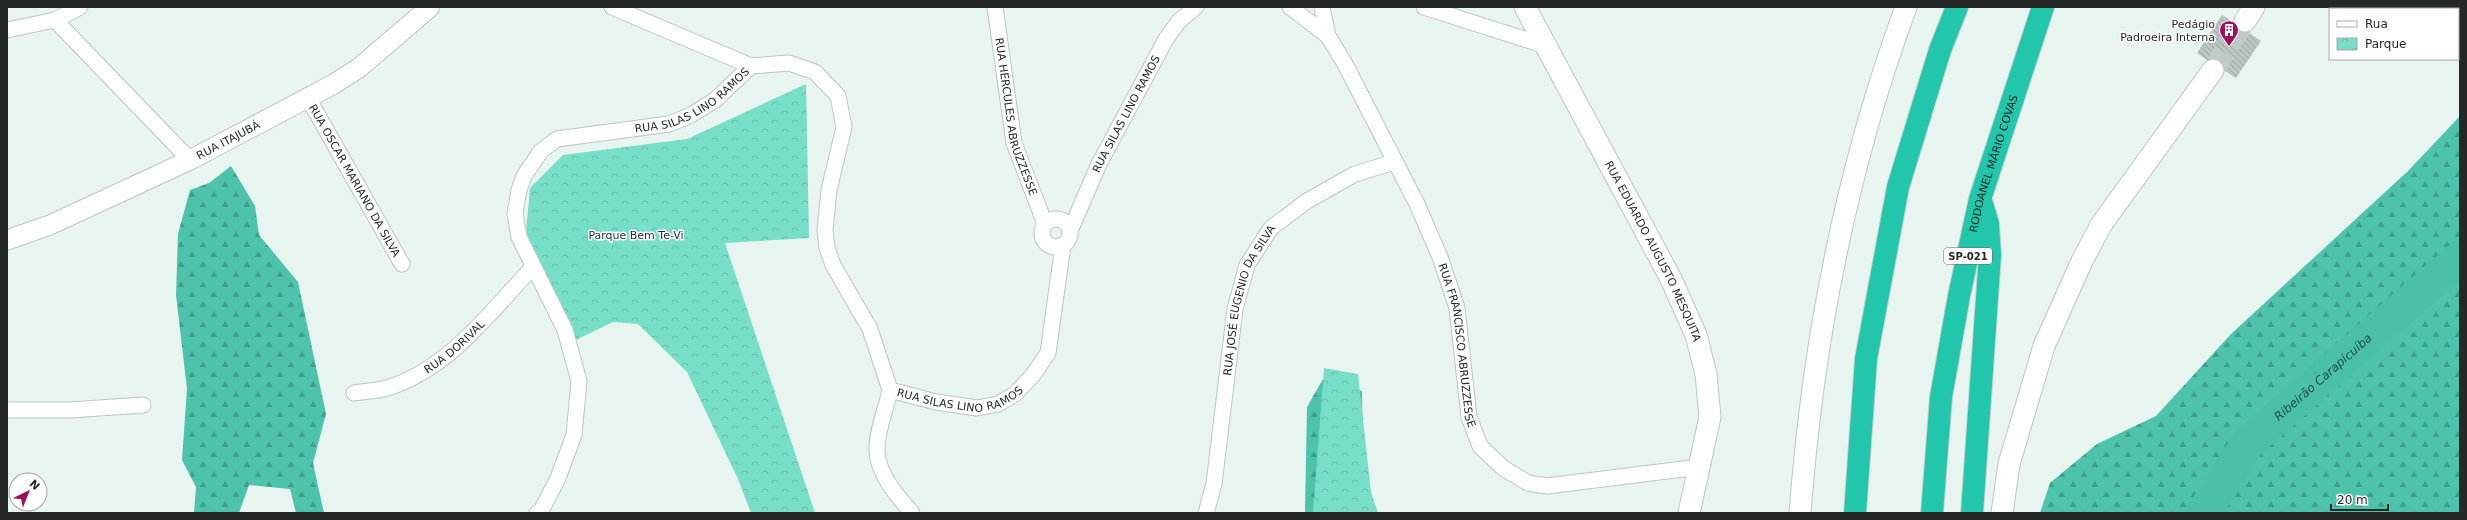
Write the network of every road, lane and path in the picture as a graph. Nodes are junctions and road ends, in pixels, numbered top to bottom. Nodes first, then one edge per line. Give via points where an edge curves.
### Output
1 (80, 7) edge
2 (430, 7) edge
3 (612, 7) edge
4 (995, 7) edge
5 (1195, 7) edge
6 (1290, 7) edge
7 (1322, 7) edge
8 (1424, 7) edge
9 (1525, 7) edge
10 (1906, 7) edge
11 (1957, 7) edge
12 (2043, 7) edge
13 (55, 20) junction
14 (7, 30) edge
15 (1328, 36) junction
16 (1544, 45) junction
17 (751, 66) junction
18 (2213, 70) tunnel mouth
19 (307, 96) junction
20 (190, 160) junction
21 (1394, 162) junction
22 (1980, 199) junction
23 (1045, 224) junction
24 (1070, 231) junction
25 (7, 240) edge
26 (1063, 245) junction
27 (402, 264) dead end
28 (533, 267) junction
29 (890, 390) junction
30 (354, 393) dead end
31 (143, 405) dead end
32 (7, 410) edge
33 (1699, 467) junction
34 (543, 512) edge
35 (912, 513) edge
36 (1206, 513) edge
37 (1690, 513) edge
38 (1800, 513) edge
39 (1855, 513) edge
40 (1932, 513) edge
41 (1972, 513) edge
42 (2002, 513) edge

1 - 13 street
2 - 19 street, RUA ITAJUBÁ via 360,68
3 - 17 street
4 - 23 street, RUA HERCULES ABRUZZESSE via 1014,143
5 - 24 street, RUA SILAS LINO RAMOS via 1179,21 1166,39 1099,164
6 - 15 street, RUA FRANCISCO ABRUZZESSE
7 - 15 street, RUA FRANCISCO ABRUZZESSE
8 - 16 street
9 - 16 main road, RUA EDUARDO AUGUSTO MESQUITA
10 - 38 main road via 1874,101 1837,248 1812,390
11 - 39 highway via 1940,50 1898,187 1866,359
12 - 22 highway, RODOANEL MÁRIO COVAS / SP-021
13 - 14 street
13 - 20 street
15 - 21 street, RUA FRANCISCO ABRUZZESSE via 1345,64
16 - 33 main road, RUA EDUARDO AUGUSTO MESQUITA via 1671,279 1696,335 1706,374 1710,417
17 - 28 street, RUA SILAS LINO RAMOS via 715,100 691,115 669,124 557,139 541,151 524,176 515,213 519,237
17 - 29 street, RUA SILAS LINO RAMOS via 789,63 815,72 838,96 844,127 829,190 825,230 827,248 833,265 870,329
18 - 42 main road via 2101,225 2082,261 2044,346 2009,464
19 - 20 street, RUA ITAJUBÁ
19 - 27 street, RUA OSCAR MARIANO DA SILVA
20 - 25 street, RUA ITAJUBÁ via 50,225
21 - 33 street, RUA FRANCISCO ABRUZZESSE via 1417,204 1440,257 1457,308 1468,417 1480,446 1503,468 1528,483 1547,486
21 - 36 street, RUA JOSÉ EUGENIO DA SILVA via 1355,174 1307,201 1271,228 1247,265 1235,309 1214,484
22 - 40 highway, RODOANEL MÁRIO COVAS / SP-021 via 1941,397
22 - 41 highway via 1988,224 1990,255
23 - 24 street via 1049,220 1058,219 1068,225
23 - 26 street via 1042,229 1044,241 1049,245
24 - 26 street via 1068,240
26 - 29 street, RUA SILAS LINO RAMOS via 1048,353 1033,375 1015,394 998,404 977,408 936,402
28 - 30 street, RUA DORIVAL via 459,345 435,364 386,388
28 - 34 street, RUA SILAS LINO RAMOS via 565,330 578,381 574,435
29 - 35 street via 877,449 879,461 890,484
31 - 32 street via 70,410
33 - 37 main road, RUA EDUARDO AUGUSTO MESQUITA

